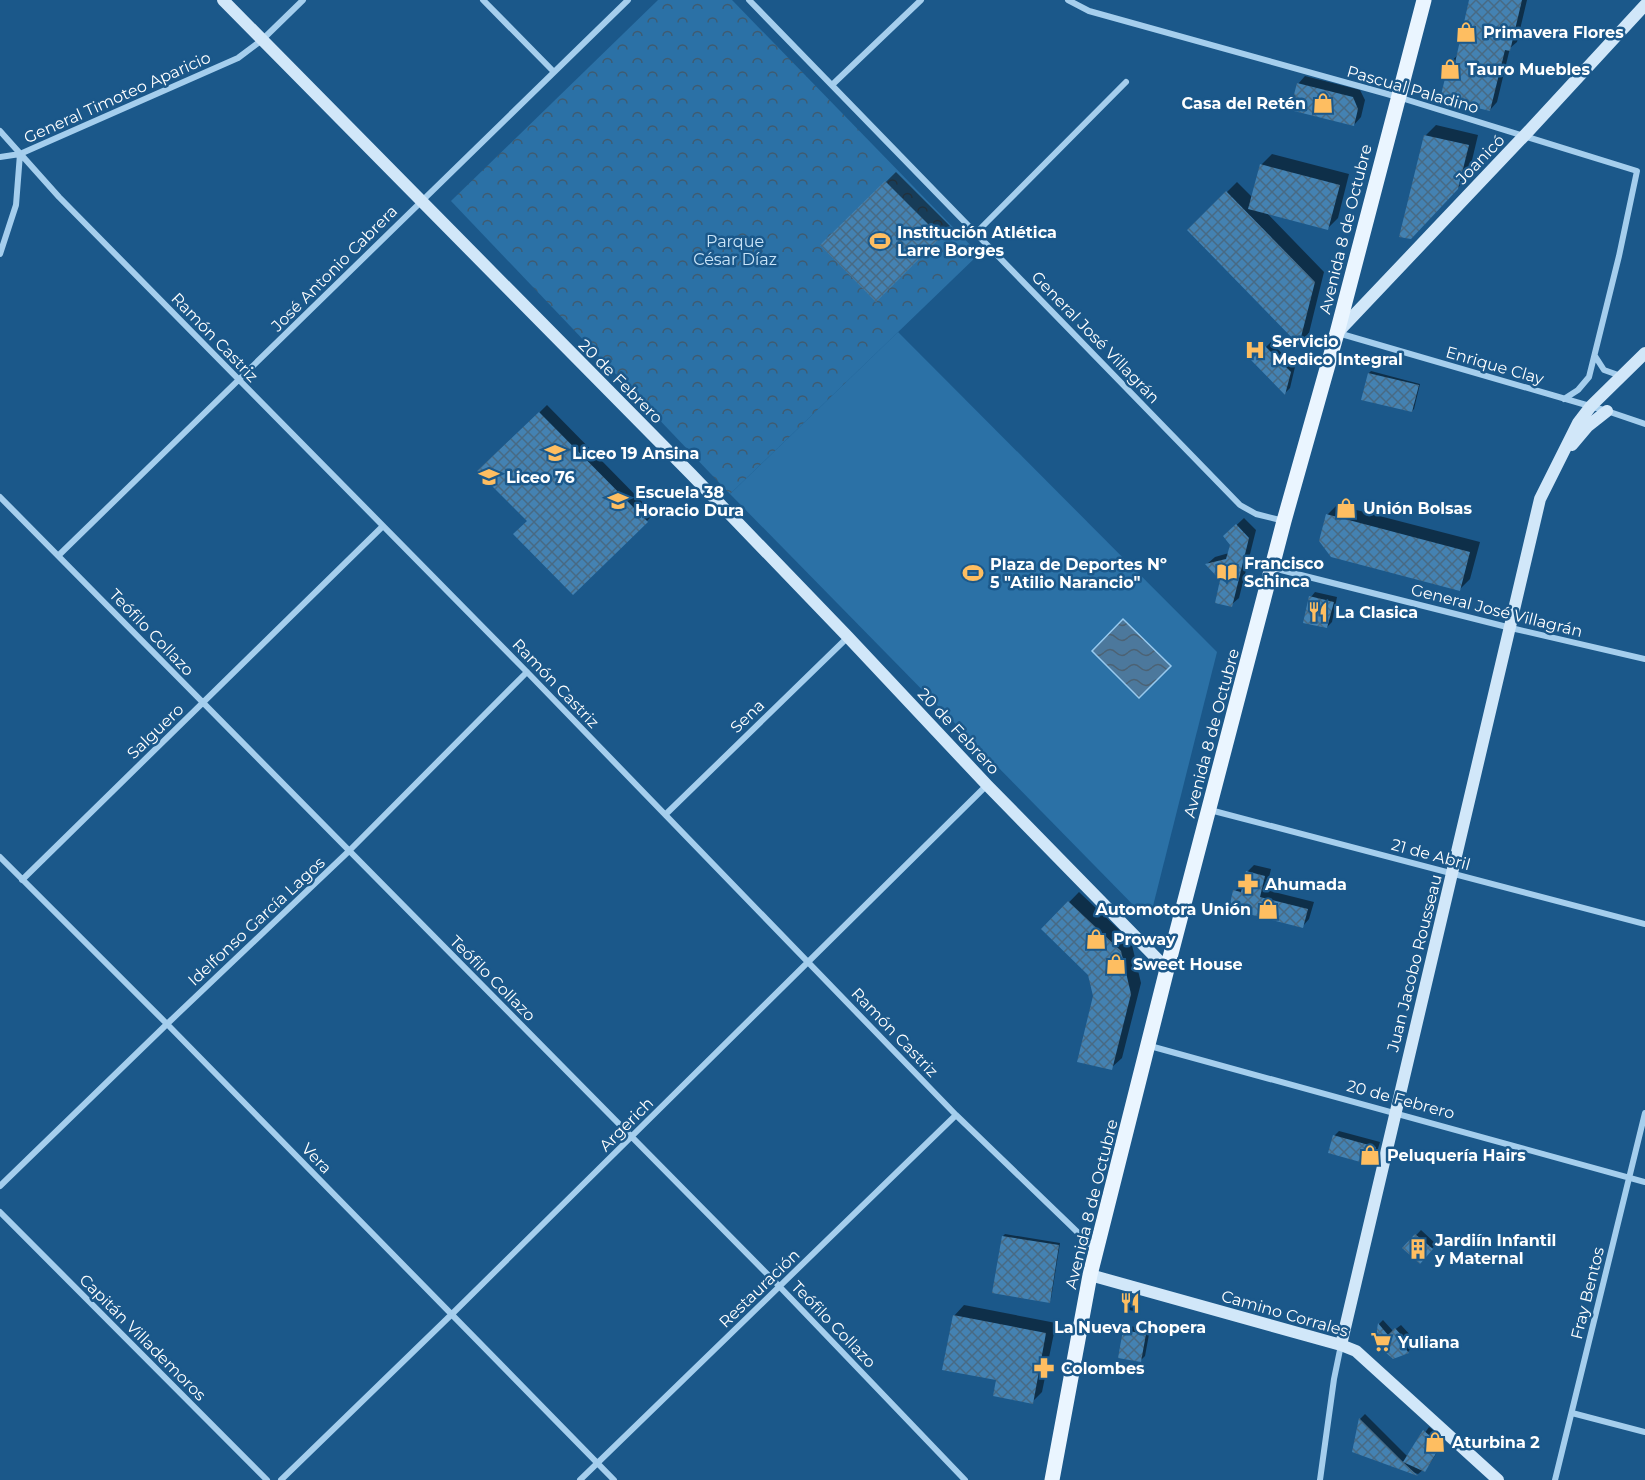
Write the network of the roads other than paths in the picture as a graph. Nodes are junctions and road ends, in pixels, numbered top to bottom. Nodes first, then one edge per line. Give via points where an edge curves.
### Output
1 (223, 0) edge
2 (303, 0) edge
3 (483, 0) edge
4 (628, 0) edge
5 (749, 0) edge
6 (921, 0) edge
7 (1068, 0) edge
8 (1424, 0) edge
9 (1645, 5) edge
10 (262, 40) junction
11 (554, 72) junction
12 (1126, 81) dead end
13 (832, 86) junction
14 (1398, 97) junction
15 (0, 130) edge
16 (1524, 136) junction
17 (21, 154) junction
18 (0, 157) edge
19 (420, 201) junction
20 (976, 233) junction
21 (0, 254) edge
22 (1337, 333) junction
23 (1645, 353) edge
24 (1595, 356) junction
25 (1621, 376) junction
26 (239, 381) junction
27 (1564, 399) junction
28 (1591, 406) junction
29 (1607, 411) junction
30 (1645, 424) edge
31 (1559, 459) junction
32 (0, 497) edge
33 (1284, 521) junction
34 (382, 526) junction
35 (59, 555) junction
36 (1272, 568) junction
37 (1511, 628) junction
38 (848, 637) junction
39 (1645, 660) edge
40 (527, 672) junction
41 (203, 703) junction
42 (987, 785) junction
43 (1210, 810) junction
44 (666, 814) junction
45 (349, 852) junction
46 (0, 857) edge
47 (1454, 874) junction
48 (22, 880) junction
49 (1645, 924) edge
50 (809, 962) junction
51 (1167, 969) junction
52 (167, 1024) junction
53 (1149, 1046) junction
54 (1645, 1113) edge
55 (1394, 1114) junction
56 (956, 1115) junction
57 (631, 1138) junction
58 (1629, 1178) junction
59 (1645, 1182) edge
60 (0, 1186) edge
61 (0, 1212) edge
62 (1096, 1251) junction
63 (1090, 1275) junction
64 (779, 1287) junction
65 (452, 1315) junction
66 (1341, 1345) junction
67 (1572, 1413) junction
68 (1645, 1432) edge
69 (598, 1463) junction
70 (267, 1480) edge
71 (281, 1480) edge
72 (580, 1480) edge
73 (614, 1480) edge
74 (965, 1480) edge
75 (1052, 1480) edge
76 (1320, 1480) edge
77 (1498, 1480) edge
78 (1555, 1480) edge

1 - 10 street, 20 de Febrero
2 - 10 street, General Timoteo Aparicio
3 - 11 street
4 - 11 street, José Antonio Cabrera
5 - 13 street, General José Villagrán
6 - 13 street
7 - 14 street, Pascual Paladino via 1089,11
8 - 14 main road, Avenida 8 de Octubre
9 - 16 street, Joanicó
10 - 17 street, General Timoteo Aparicio via 237,58
10 - 19 street, 20 de Febrero
11 - 19 street, José Antonio Cabrera
12 - 20 street
13 - 20 street, General José Villagrán
14 - 16 street, Pascual Paladino
14 - 22 main road, Avenida 8 de Octubre
15 - 17 street, Ramón Castriz
16 - 22 street, Joanicó
16 - 24 street, Pascual Paladino via 1637,171
17 - 18 street
17 - 21 street, General Timoteo Aparicio via 16,205
17 - 26 street, Ramón Castriz
19 - 26 street, José Antonio Cabrera
19 - 38 street, 20 de Febrero
20 - 33 street, General José Villagrán via 1240,505
22 - 27 street, Enrique Clay
22 - 33 main road, Avenida 8 de Octubre
23 - 25 street, Juan Jacobo Rousseau
24 - 25 street via 1604,370
24 - 27 street, Pascual Paladino via 1585,384
25 - 28 street, Juan Jacobo Rousseau
26 - 34 street, Ramón Castriz
26 - 35 street, José Antonio Cabrera
27 - 28 street, Enrique Clay
28 - 29 street, Enrique Clay
28 - 31 street, Juan Jacobo Rousseau
29 - 30 street, Enrique Clay
29 - 31 street, Juan Jacobo Rousseau
31 - 37 street, Juan Jacobo Rousseau via 1540,499
32 - 35 street, Teófilo Collazo
33 - 36 main road, Avenida 8 de Octubre
34 - 40 street, Ramón Castriz
34 - 41 street, Salguero
35 - 41 street, Teófilo Collazo
36 - 37 street, General José Villagrán
36 - 43 main road, Avenida 8 de Octubre
37 - 39 street, General José Villagrán
37 - 47 street, Juan Jacobo Rousseau
38 - 42 street, 20 de Febrero
38 - 44 street, Sena
40 - 44 street, Ramón Castriz
40 - 45 street, Idelfonso García Lagos
41 - 45 street, Teófilo Collazo
41 - 48 street, Salguero
42 - 50 street, Argerich
42 - 51 street, 20 de Febrero
43 - 47 street, 21 de Abril
43 - 51 main road, Avenida 8 de Octubre
44 - 50 street, Ramón Castriz
45 - 52 street, Idelfonso García Lagos
45 - 57 street, Teófilo Collazo
46 - 48 street, Vera
47 - 49 street, 21 de Abril
47 - 55 street, Juan Jacobo Rousseau
48 - 52 street, Vera
50 - 56 street, Ramón Castriz
50 - 57 street, Argerich
51 - 53 main road, Avenida 8 de Octubre
52 - 60 street, Idelfonso García Lagos
52 - 65 street, Vera
53 - 55 street, 20 de Febrero
53 - 62 main road, Avenida 8 de Octubre
54 - 58 street, Fray Bentos
55 - 58 street, 20 de Febrero
55 - 66 street, Juan Jacobo Rousseau
56 - 62 street, Ramón Castriz
56 - 64 street, Restauración
57 - 64 street, Teófilo Collazo
57 - 65 street, Argerich
58 - 59 street, 20 de Febrero
58 - 67 street, Fray Bentos
61 - 70 street, Capitán Villademoros
62 - 63 main road, Avenida 8 de Octubre
63 - 66 street, Camino Corrales
63 - 75 main road, Avenida 8 de Octubre
64 - 69 street, Restauración
64 - 74 street, Teófilo Collazo
65 - 69 street, Vera
65 - 71 street, Argerich
66 - 76 street, Juan Jacobo Rousseau
66 - 77 street, Camino Corrales via 1356,1351
67 - 68 street
67 - 78 street, Fray Bentos
69 - 72 street, Restauración
69 - 73 street, Vera

